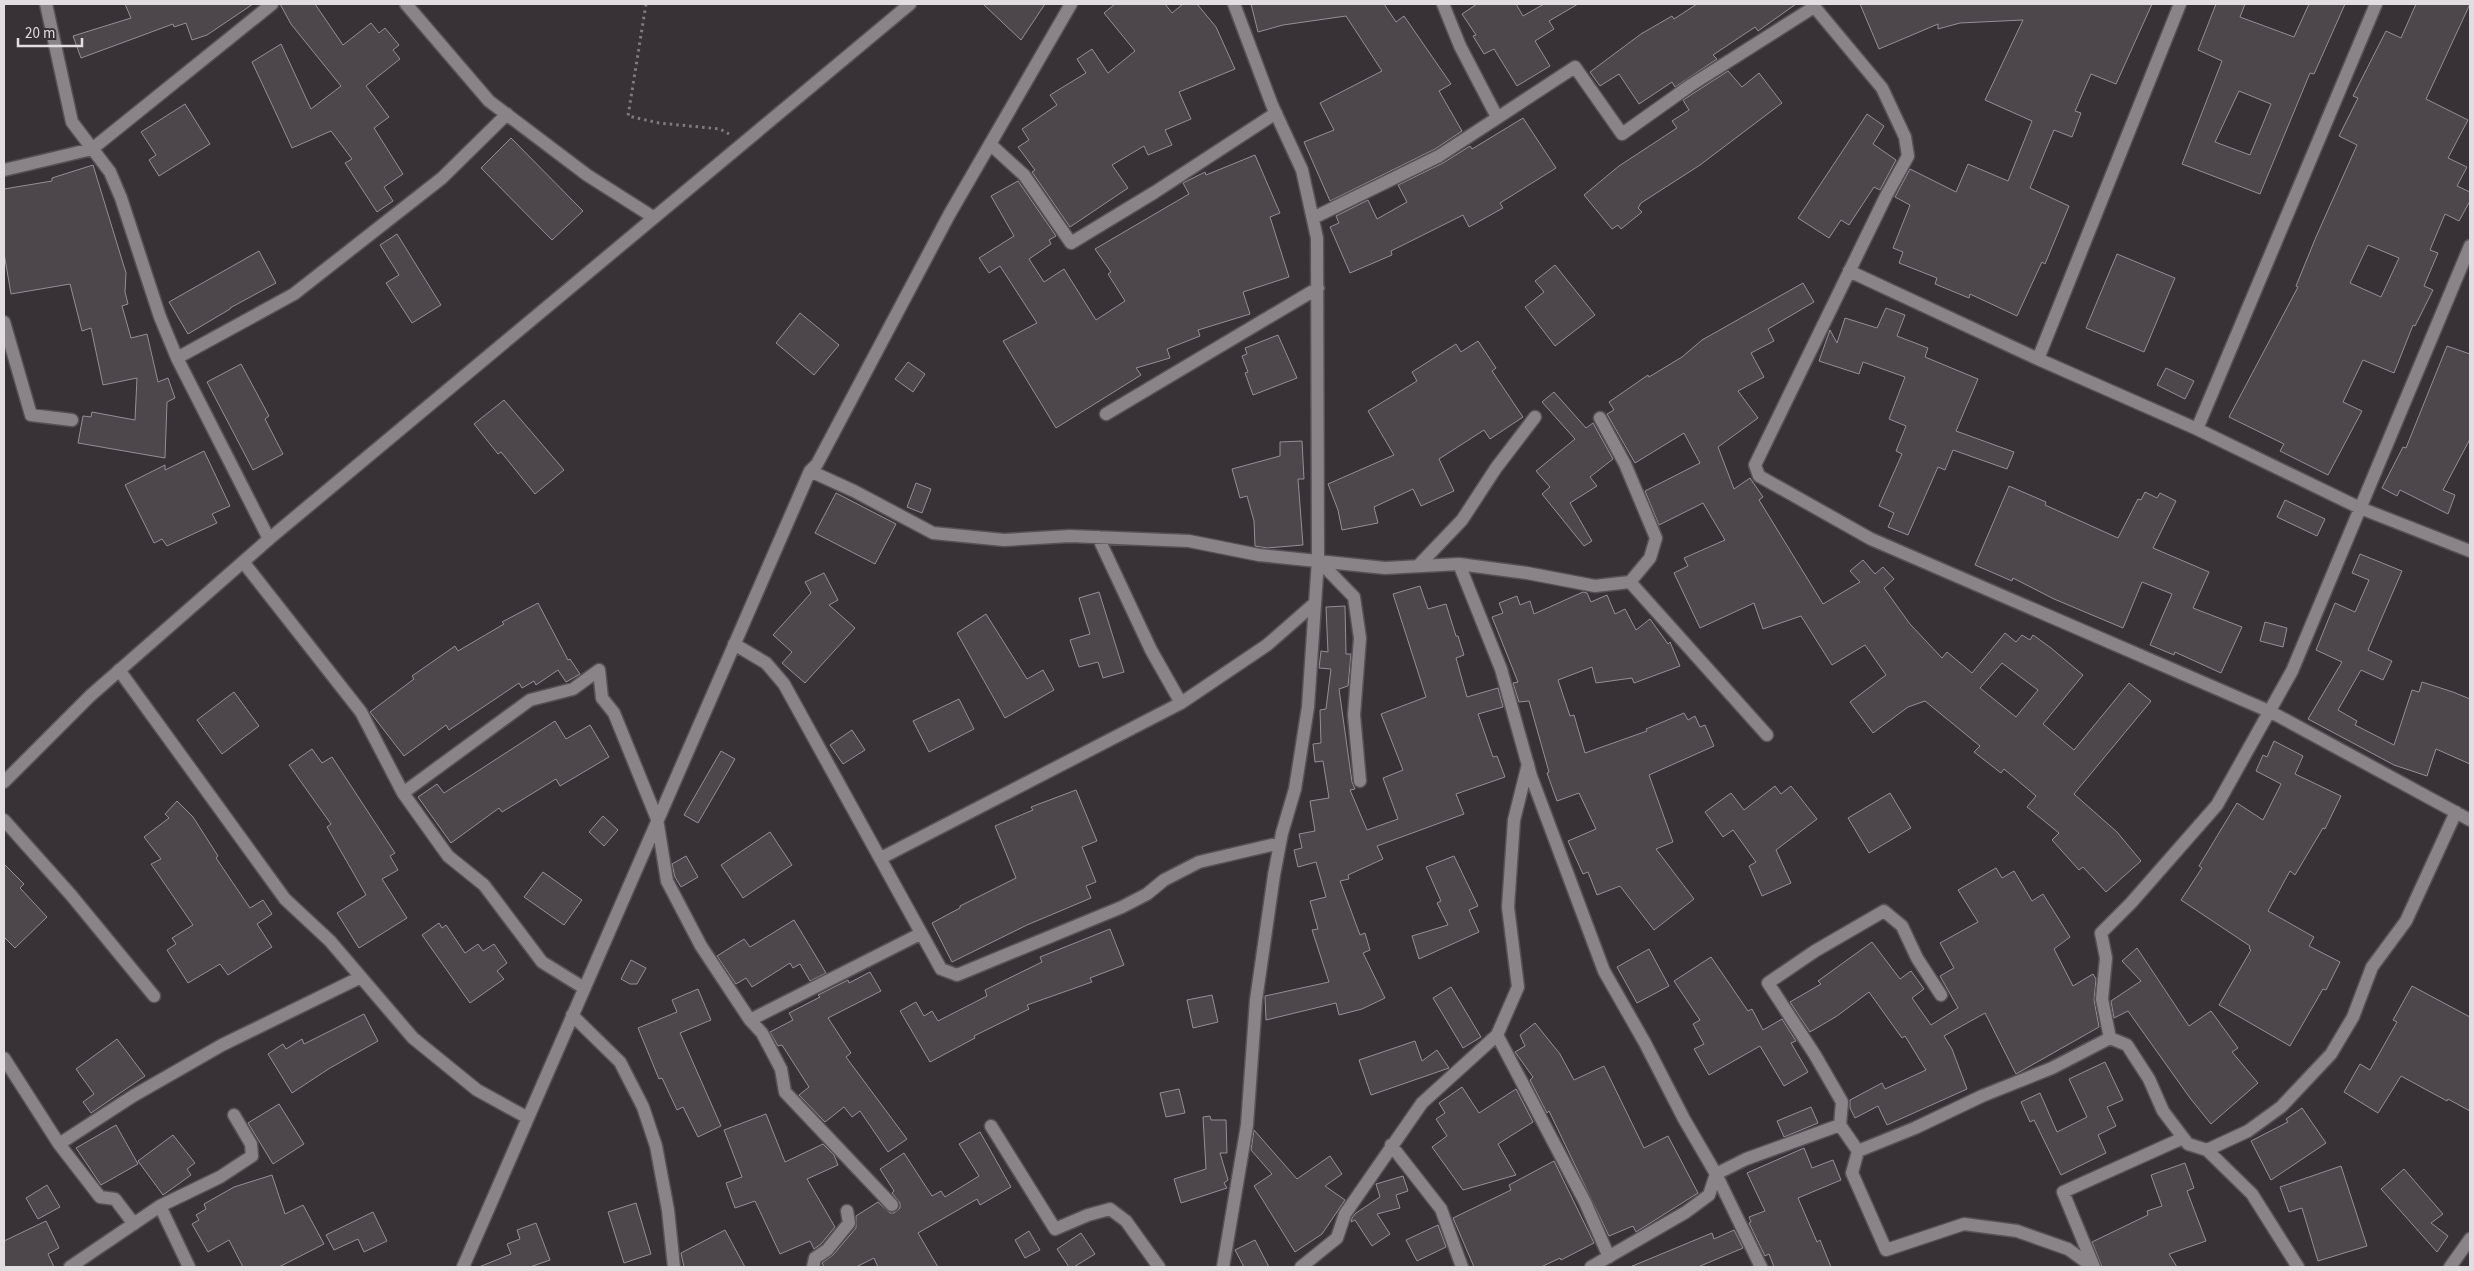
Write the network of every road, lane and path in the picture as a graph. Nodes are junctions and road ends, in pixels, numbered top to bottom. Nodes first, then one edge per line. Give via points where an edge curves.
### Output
1 (46, 4) edge
2 (272, 4) edge
3 (406, 4) edge
4 (646, 4) edge
5 (910, 4) edge
6 (1071, 4) edge
7 (1234, 4) edge
8 (1443, 4) edge
9 (2180, 4) edge
10 (2376, 4) edge
11 (1813, 5) edge
12 (1276, 113) junction
13 (507, 114) junction
14 (1497, 117) junction
15 (744, 142) junction
16 (990, 144) junction
17 (92, 149) junction
18 (4, 170) edge
19 (653, 217) junction
20 (1313, 218) junction
21 (2470, 246) edge
22 (1849, 271) junction
23 (1318, 288) junction
24 (4, 322) edge
25 (177, 358) junction
26 (2038, 359) junction
27 (1106, 414) dead end
28 (1535, 417) dead end
29 (1600, 418) dead end
30 (72, 420) dead end
31 (2196, 429) junction
32 (810, 471) junction
33 (2360, 508) junction
34 (1098, 536) junction
35 (269, 539) junction
36 (2470, 552) edge
37 (1318, 560) junction
38 (244, 563) junction
39 (1459, 564) junction
40 (1418, 566) junction
41 (1630, 582) junction
42 (1315, 603) junction
43 (734, 644) junction
44 (119, 670) junction
45 (1181, 703) junction
46 (2271, 712) junction
47 (1767, 735) dead end
48 (1528, 764) junction
49 (1360, 781) dead end
50 (4, 782) edge
51 (403, 793) junction
52 (2456, 812) junction
53 (657, 819) junction
54 (4, 820) edge
55 (2470, 820) edge
56 (1280, 843) junction
57 (881, 858) junction
58 (920, 934) junction
59 (361, 977) junction
60 (584, 988) junction
61 (1941, 995) dead end
62 (154, 996) dead end
63 (572, 1015) junction
64 (750, 1020) junction
65 (1497, 1035) junction
66 (2110, 1038) junction
67 (4, 1058) edge
68 (234, 1115) dead end
69 (528, 1118) junction
70 (1840, 1125) junction
71 (991, 1126) dead end
72 (2183, 1138) junction
73 (60, 1144) junction
74 (1391, 1146) junction
75 (2207, 1150) junction
76 (1858, 1151) junction
77 (1716, 1174) junction
78 (892, 1204) dead end
79 (160, 1206) junction
80 (847, 1211) dead end
81 (134, 1224) junction
82 (2470, 1239) edge
83 (1609, 1257) junction
84 (70, 1267) edge
85 (189, 1267) edge
86 (463, 1267) edge
87 (674, 1267) edge
88 (813, 1267) edge
89 (1159, 1267) edge
90 (1223, 1267) edge
91 (1301, 1267) edge
92 (1462, 1267) edge
93 (1591, 1267) edge
94 (1761, 1267) edge
95 (2094, 1267) edge
96 (2298, 1267) edge
97 (2450, 1267) edge

1 - 17 street via 72,122
2 - 17 street
3 - 13 street via 489,101
4 - 15 path via 628,116 659,123 720,129
5 - 15 street
6 - 16 street
7 - 12 street
8 - 14 street via 1460,46
9 - 26 street
10 - 31 street
11 - 14 street via 1622,134 1575,67
11 - 22 street via 1882,88 1905,137 1908,156
12 - 16 street via 1071,243 1024,175
12 - 20 street via 1302,170
13 - 19 street via 587,176
13 - 25 street via 442,178 294,294
14 - 20 street via 1439,156
15 - 19 street
16 - 32 street via 817,464
17 - 18 street
17 - 25 street via 110,172 121,198
19 - 35 street
20 - 23 street via 1317,238
21 - 33 street
22 - 26 street
22 - 46 street via 1756,464 1759,476 1871,539
23 - 27 street
23 - 37 street
24 - 30 street via 31,415
25 - 35 street
26 - 31 street
28 - 40 street via 1462,520
29 - 41 street via 1625,464 1656,538 1650,558
31 - 33 street
32 - 34 street via 933,533 1004,540
32 - 43 street
33 - 36 street
33 - 46 street via 2292,671
34 - 37 street via 1189,541 1259,555
34 - 45 street via 1151,650
35 - 38 street
37 - 40 street via 1385,568
37 - 42 street
37 - 49 street via 1354,597 1360,638 1354,716
38 - 44 street
38 - 51 street via 361,712
39 - 40 street
39 - 41 street via 1595,586
39 - 48 street via 1501,670
41 - 47 street
42 - 45 street via 1267,645
42 - 56 street via 1308,707 1295,790
43 - 53 street
43 - 57 street via 766,663 784,684
44 - 50 street
44 - 59 street via 285,899 330,941
45 - 57 street
46 - 52 street
46 - 66 street via 2217,805 2101,933 2106,958 2102,999
48 - 65 street via 1514,820 1508,907 1518,987
48 - 77 street via 1604,971
51 - 53 street via 530,700 573,689 599,670 602,698 614,713
51 - 60 street via 448,856 484,886 542,962
52 - 55 street
52 - 75 street via 2406,921 2372,967 2353,1017 2331,1054 2281,1107 2248,1132
53 - 60 street
53 - 64 street via 667,880 701,946
54 - 62 street via 72,895
56 - 58 street via 1199,862 1122,907 957,975 941,969
56 - 90 street via 1256,1000 1247,1125
57 - 58 street
58 - 64 street
59 - 69 street via 413,1038 477,1090
59 - 73 street via 222,1045 133,1096
60 - 63 street
61 - 70 street via 1902,926 1884,911 1768,983 1842,1102
63 - 69 street
63 - 87 street via 620,1062 643,1107 656,1146
64 - 78 street via 762,1033 781,1069 785,1092
65 - 74 street via 1422,1103
65 - 83 street via 1585,1202
66 - 72 street via 2127,1045 2149,1079 2163,1111
66 - 76 street via 2052,1068
67 - 73 street
68 - 79 street via 251,1144 252,1156 220,1177
69 - 86 street
70 - 76 street
70 - 77 street via 1746,1159
71 - 89 street via 1055,1229 1110,1209 1126,1221
72 - 75 street via 2188,1144
72 - 95 street via 2063,1192
73 - 81 street via 100,1197 115,1199
74 - 91 street via 1345,1214 1337,1238
74 - 92 street via 1441,1209
75 - 96 street via 2252,1194
76 - 95 street via 1852,1173 1886,1250 1964,1224 2017,1231 2068,1249
77 - 83 street via 1709,1195
77 - 94 street
79 - 81 street
79 - 85 street
80 - 88 street via 849,1223 827,1250 815,1258
81 - 84 street
82 - 97 street
83 - 93 street

